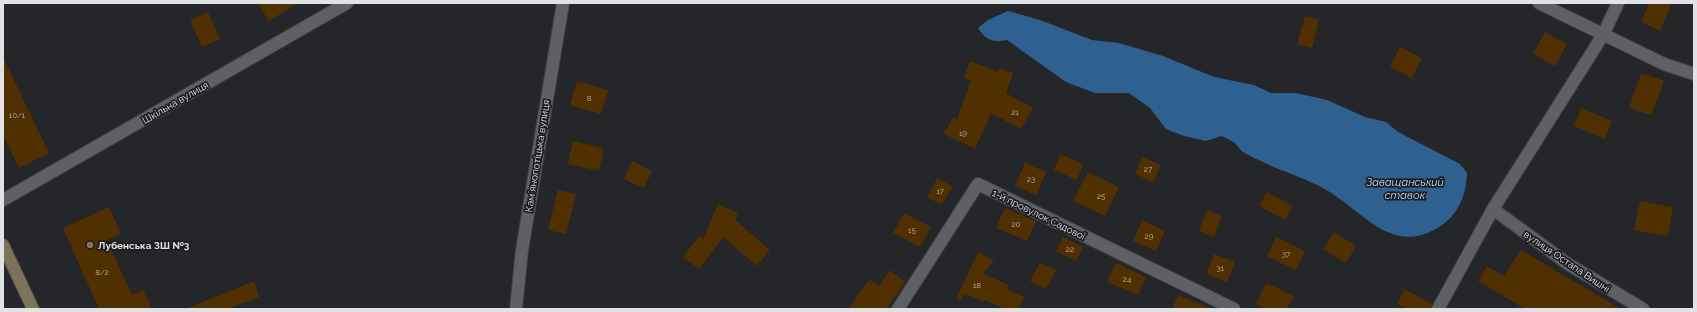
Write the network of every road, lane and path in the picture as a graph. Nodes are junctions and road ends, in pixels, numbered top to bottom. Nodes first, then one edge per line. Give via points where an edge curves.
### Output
1 (347, 3) edge
2 (563, 3) edge
3 (1539, 3) edge
4 (1618, 3) edge
5 (1603, 35) junction
6 (1694, 74) edge
7 (3, 200) edge
8 (1493, 209) junction
9 (3, 245) edge
10 (33, 309) edge
11 (516, 309) edge
12 (898, 309) edge
13 (1234, 309) edge
14 (1438, 309) edge
15 (1643, 309) edge

1 - 7 street, Шкільна вулиця
2 - 11 street, Камʼянопотіцька вулиця via 522,250
3 - 5 street
4 - 5 street
5 - 6 street via 1664,64
5 - 8 street
8 - 14 street
8 - 15 street, вулиця Остапа Вишні via 1568,264
9 - 10 main road
12 - 13 street, 1-й провулок Садової via 978,184

